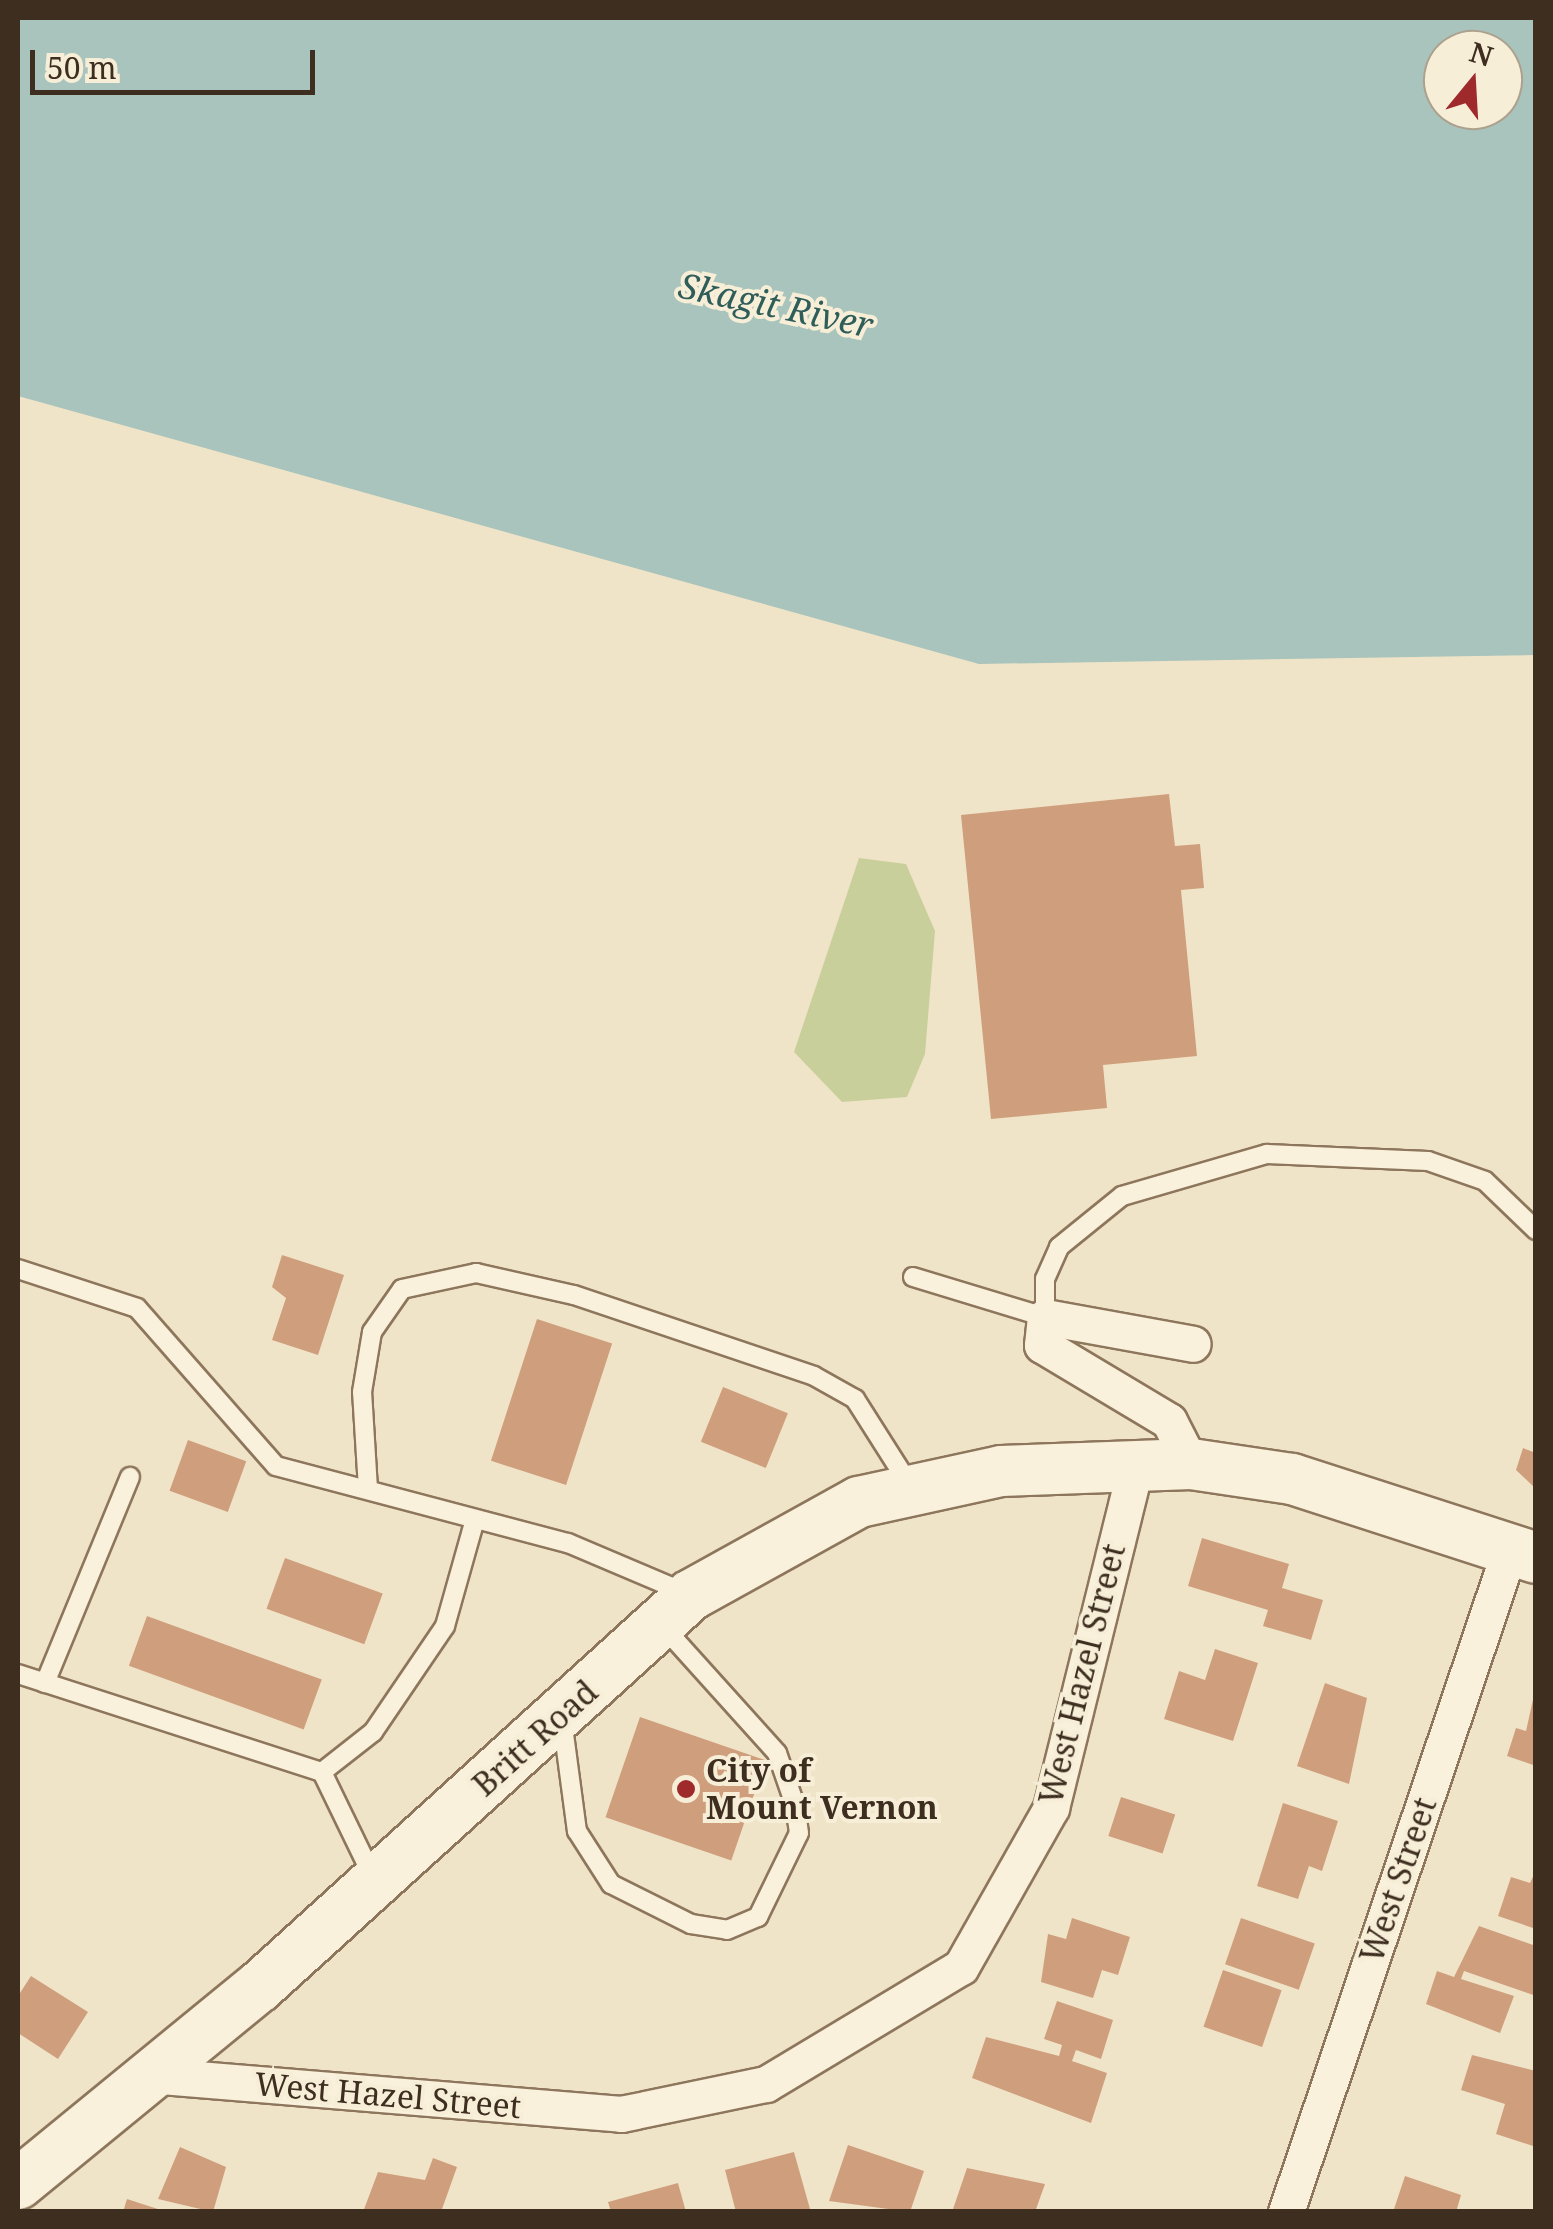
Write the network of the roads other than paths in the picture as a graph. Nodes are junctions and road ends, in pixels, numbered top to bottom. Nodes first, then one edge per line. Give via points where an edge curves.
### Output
1 (1536, 1230) edge
2 (18, 1269) edge
3 (913, 1278) dead end
4 (1045, 1317) junction
5 (1193, 1344) dead end
6 (1191, 1464) junction
7 (1136, 1465) junction
8 (130, 1477) dead end
9 (368, 1489) junction
10 (913, 1490) junction
11 (475, 1519) junction
12 (1523, 1554) edge
13 (676, 1609) junction
14 (18, 1674) edge
15 (45, 1683) junction
16 (562, 1714) junction
17 (322, 1772) junction
18 (376, 1882) junction
19 (150, 2076) junction
20 (18, 2184) edge
21 (1286, 2212) edge

1 - 4 lane via 1485,1181 1428,1161 1267,1154 1122,1196 1058,1248 1045,1279
2 - 9 lane via 136,1308 276,1466
3 - 4 lane
4 - 5 street
4 - 6 street via 1042,1346 1169,1421
6 - 7 street
6 - 12 street via 1292,1478
7 - 10 street, Britt Road via 1001,1470
7 - 19 street, West Hazel Street via 1051,1808 961,1966 766,2084 621,2114
8 - 15 lane
9 - 10 lane via 362,1392 372,1332 402,1289 476,1274 574,1295 814,1376 854,1399
9 - 11 lane
10 - 13 street, Britt Road via 859,1502
11 - 13 lane via 610,1557
11 - 17 lane via 445,1626 373,1732
12 - 21 street, West Street
13 - 16 street, Britt Road
13 - 16 lane via 777,1753 795,1805 798,1833 758,1918 727,1930 691,1924 611,1884 578,1832
14 - 15 lane
15 - 17 lane
16 - 18 street, Britt Road
17 - 18 lane
18 - 19 street, Britt Road
19 - 20 street, Britt Road

